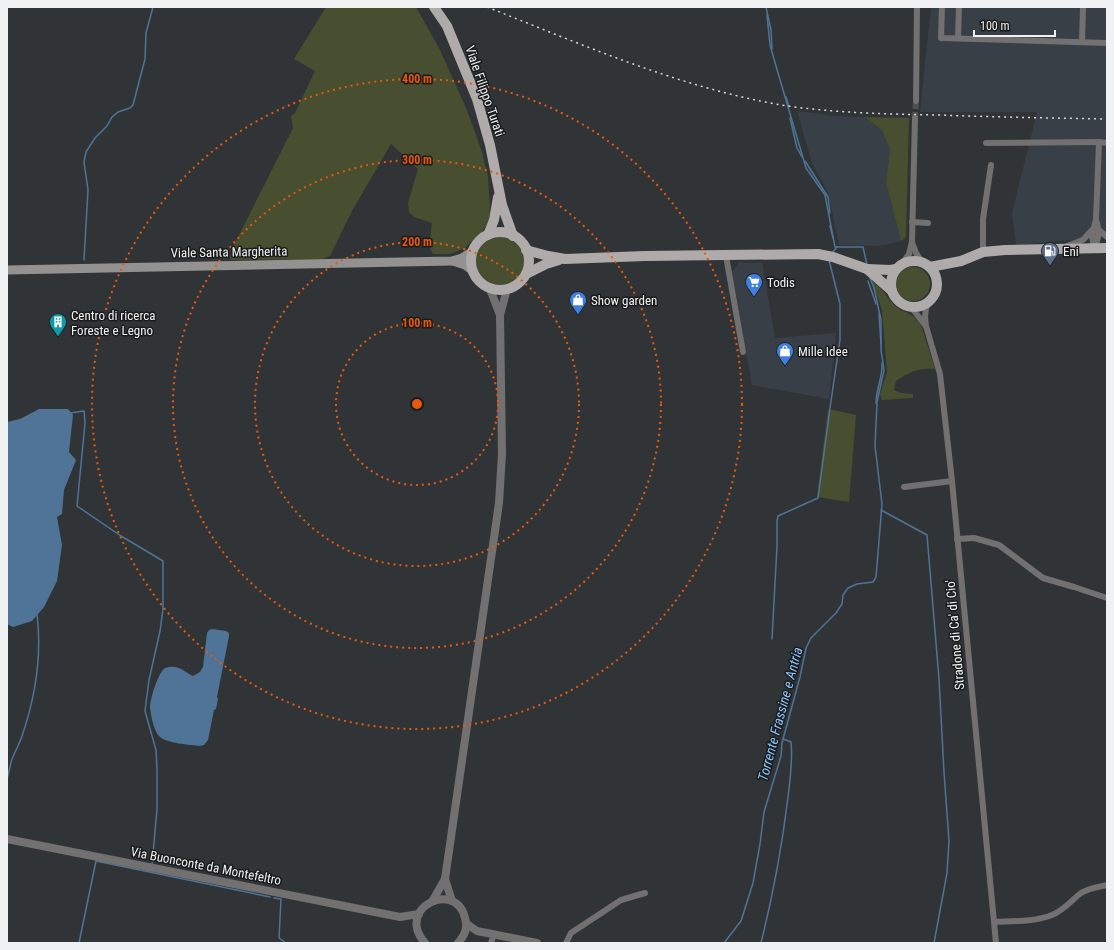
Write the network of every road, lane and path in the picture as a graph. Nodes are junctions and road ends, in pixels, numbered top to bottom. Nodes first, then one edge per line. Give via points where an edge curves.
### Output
1 (434, 7) edge
2 (918, 7) edge
3 (942, 7) edge
4 (959, 7) edge
5 (1084, 7) edge
6 (958, 38) junction
7 (1082, 42) junction
8 (1107, 43) edge
9 (916, 101) tunnel mouth
10 (915, 118) tunnel mouth
11 (1099, 142) junction
12 (1107, 142) edge
13 (986, 143) dead end
14 (990, 165) dead end
15 (498, 189) junction
16 (912, 222) junction
17 (928, 223) dead end
18 (1096, 229) junction
19 (488, 235) junction
20 (513, 236) junction
21 (1107, 237) edge
22 (912, 242) junction
23 (1094, 248) junction
24 (1107, 248) edge
25 (1056, 249) junction
26 (526, 250) junction
27 (473, 251) junction
28 (983, 252) junction
29 (726, 256) junction
30 (565, 259) junction
31 (452, 261) junction
32 (961, 261) junction
33 (926, 264) junction
34 (899, 266) junction
35 (867, 269) junction
36 (7, 270) edge
37 (473, 271) junction
38 (526, 274) junction
39 (937, 286) junction
40 (490, 288) junction
41 (506, 289) junction
42 (892, 291) junction
43 (931, 300) junction
44 (911, 307) junction
45 (500, 315) junction
46 (926, 326) junction
47 (743, 352) dead end
48 (952, 481) junction
49 (904, 487) dead end
50 (957, 539) junction
51 (1107, 598) edge
52 (7, 839) edge
53 (445, 879) junction
54 (1107, 885) edge
55 (645, 893) dead end
56 (433, 900) junction
57 (452, 901) junction
58 (419, 914) junction
59 (400, 917) junction
60 (994, 922) junction
61 (466, 924) junction
62 (416, 927) junction
63 (477, 931) junction
64 (464, 934) junction
65 (494, 934) junction
66 (425, 943) edge
67 (458, 943) edge
68 (491, 943) edge
69 (537, 943) edge
70 (566, 943) edge
71 (996, 943) edge

1 - 15 main road, Viale Filippo Turati via 447,26 474,91 488,135
2 - 9 street
3 - 6 street via 941,38
4 - 6 street
5 - 7 street
6 - 7 street
7 - 8 street
10 - 16 street
11 - 12 street
11 - 13 street
11 - 18 street
14 - 28 street via 983,219
15 - 19 main road, Viale Filippo Turati via 496,212
15 - 20 main road, Viale Filippo Turati
16 - 17 street
16 - 22 street
18 - 21 street
18 - 23 street via 1092,236
18 - 25 street via 1080,241
19 - 20 main road via 501,233
19 - 27 main road
20 - 26 main road
22 - 33 street via 916,253
22 - 34 street via 909,254
23 - 24 main road
23 - 25 main road
25 - 28 main road
26 - 30 main road
26 - 38 main road
27 - 31 main road, Viale Santa Margherita
27 - 37 main road
28 - 32 main road
29 - 30 main road
29 - 35 main road via 818,254
29 - 47 street
30 - 38 main road via 546,264
31 - 36 main road, Viale Santa Margherita
31 - 37 main road, Viale Santa Margherita
32 - 33 main road
32 - 39 main road via 945,272
33 - 34 main road via 909,261
33 - 39 main road via 934,272
34 - 35 main road via 890,270
34 - 42 main road via 892,276
35 - 42 main road
37 - 40 main road via 480,282
38 - 41 main road via 518,284
39 - 43 main road
40 - 41 main road
40 - 45 street
41 - 45 street
42 - 44 main road via 899,302
43 - 44 main road
43 - 46 street via 926,308
44 - 46 street
45 - 53 street via 502,454 499,503
46 - 48 street, Stradone di Ca' di Cio' via 945,394
48 - 49 street
48 - 50 street, Stradone di Ca' di Cio'
50 - 51 street via 974,538 999,545 1043,578
50 - 60 street, Stradone di Ca' di Cio'
52 - 59 street, Via Buonconte da Montefeltro
53 - 56 street
53 - 57 street
54 - 60 street via 1082,892 1053,915
55 - 70 street via 621,900 571,932
56 - 57 street
56 - 58 street via 425,905
57 - 61 street via 460,906
58 - 59 street
58 - 62 street
59 - 62 street
60 - 71 street, Stradone di Ca' di Cio'
61 - 63 street
61 - 64 street
62 - 66 street
63 - 64 street
63 - 65 street
64 - 67 street
65 - 68 street
65 - 69 street

